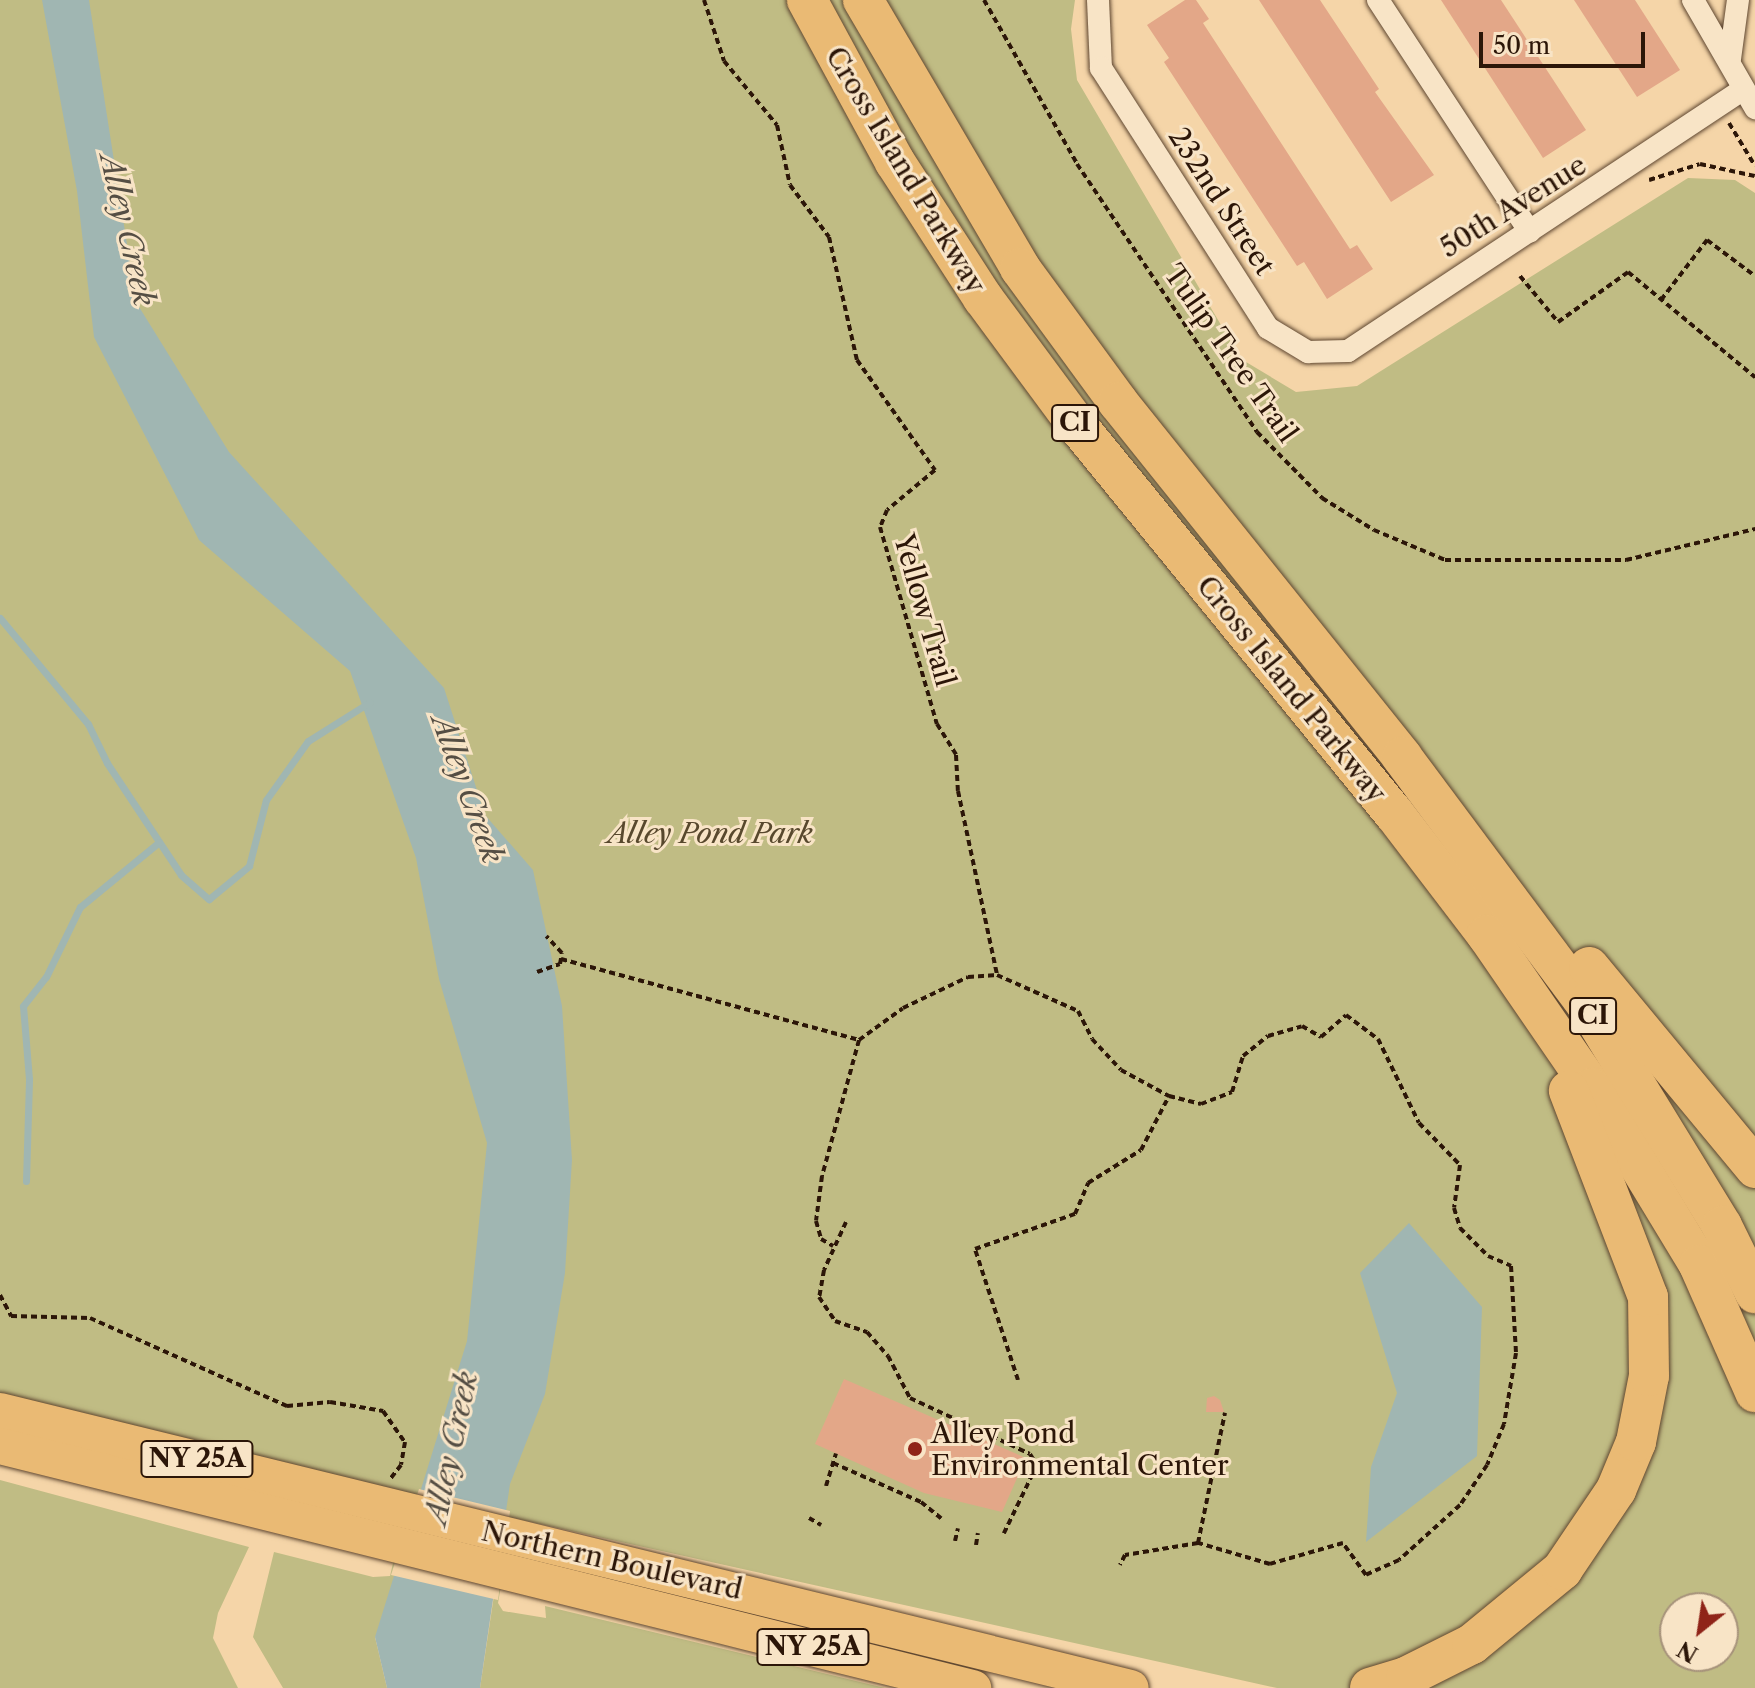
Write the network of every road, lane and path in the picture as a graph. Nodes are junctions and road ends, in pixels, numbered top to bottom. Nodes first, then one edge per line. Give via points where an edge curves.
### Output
1 (704, 0) edge
2 (807, 0) edge
3 (863, 0) edge
4 (984, 0) edge
5 (1098, 0) edge
6 (1378, 0) edge
7 (1693, 0) edge
8 (1738, 0) edge
9 (1730, 59) junction
10 (1749, 99) edge
11 (1726, 118) dead end
12 (1755, 166) edge
13 (1755, 176) edge
14 (1615, 177) junction
15 (1530, 232) junction
16 (1520, 276) dead end
17 (1755, 276) edge
18 (1661, 300) junction
19 (1308, 352) joint
20 (1755, 377) edge
21 (1755, 529) edge
22 (1402, 757) junction
23 (1487, 935) junction
24 (546, 936) dead end
25 (561, 959) junction
26 (537, 972) dead end
27 (997, 975) junction
28 (859, 1040) junction
29 (1169, 1096) junction
30 (1755, 1168) edge
31 (846, 1222) dead end
32 (833, 1246) junction
33 (1755, 1293) edge
34 (0, 1295) edge
35 (1018, 1380) dead end
36 (1755, 1392) edge
37 (0, 1411) edge
38 (1225, 1413) dead end
39 (0, 1446) edge
40 (836, 1454) dead end
41 (833, 1463) junction
42 (826, 1486) dead end
43 (390, 1512) junction
44 (809, 1518) dead end
45 (941, 1518) dead end
46 (821, 1525) dead end
47 (958, 1528) dead end
48 (978, 1533) dead end
49 (1004, 1533) dead end
50 (955, 1541) dead end
51 (1198, 1543) junction
52 (976, 1545) dead end
53 (526, 1557) junction
54 (1120, 1565) dead end
55 (973, 1688) edge
56 (1131, 1688) edge
57 (1370, 1688) edge

1 - 27 path, Yellow Trail via 724,61 777,125 790,185 829,237 857,360 935,470 887,510 880,527 937,724 956,755 958,791
2 - 23 highway, Cross Island Parkway / CI via 895,162 983,298 1077,425
3 - 22 highway, Cross Island Parkway / CI via 1020,268 1118,402
4 - 21 path, Tulip Tree Trail via 1077,164 1257,432 1322,498 1374,530 1445,560 1626,560
5 - 19 street, 232nd Street via 1101,68 1268,328
6 - 15 street
7 - 9 street
8 - 9 street
9 - 10 street
10 - 14 street, 50th Avenue
11 - 12 path
13 - 14 path via 1700,164 1652,180
14 - 15 street, 50th Avenue
15 - 19 street, 50th Avenue via 1348,351
16 - 18 path via 1558,322 1628,272
17 - 18 path via 1707,240
18 - 20 path
22 - 30 highway via 1539,903
22 - 33 highway, Cross Island Parkway / CI via 1586,1004 1722,1226
23 - 36 highway, Cross Island Parkway / CI via 1592,1088 1699,1265
23 - 57 highway via 1576,1103 1615,1200 1648,1297 1649,1376 1636,1442 1616,1490 1562,1570 1472,1644 1406,1677
24 - 25 path via 562,953
25 - 26 path
25 - 28 path
27 - 28 path via 968,977 903,1008
27 - 29 path via 1078,1011 1092,1039 1121,1070
28 - 32 path via 822,1176 816,1221 821,1239
29 - 35 path via 1141,1150 1088,1183 1075,1214 975,1249
29 - 51 path via 1201,1104 1232,1092 1243,1056 1268,1036 1302,1026 1321,1037 1346,1015 1378,1039 1419,1123 1460,1165 1454,1208 1460,1228 1488,1256 1511,1266 1516,1353 1504,1424 1487,1465 1436,1531 1399,1560 1366,1575 1343,1543 1270,1564
31 - 32 path
32 - 49 path via 819,1297 835,1321 867,1332 888,1356 910,1398 1030,1454 1037,1465
34 - 43 path via 11,1316 90,1318 287,1406 330,1402 383,1411 405,1442
37 - 43 main road, Northern Boulevard / NY 25A
38 - 51 path
39 - 43 main road, Northern Boulevard / NY 25A
40 - 41 path
41 - 42 path
41 - 45 path via 921,1502
43 - 53 main road, Northern Boulevard / NY 25A
44 - 46 path
47 - 50 path
48 - 52 path
51 - 54 path via 1125,1555
53 - 55 main road, Northern Boulevard / NY 25A
53 - 56 main road, Northern Boulevard / NY 25A

